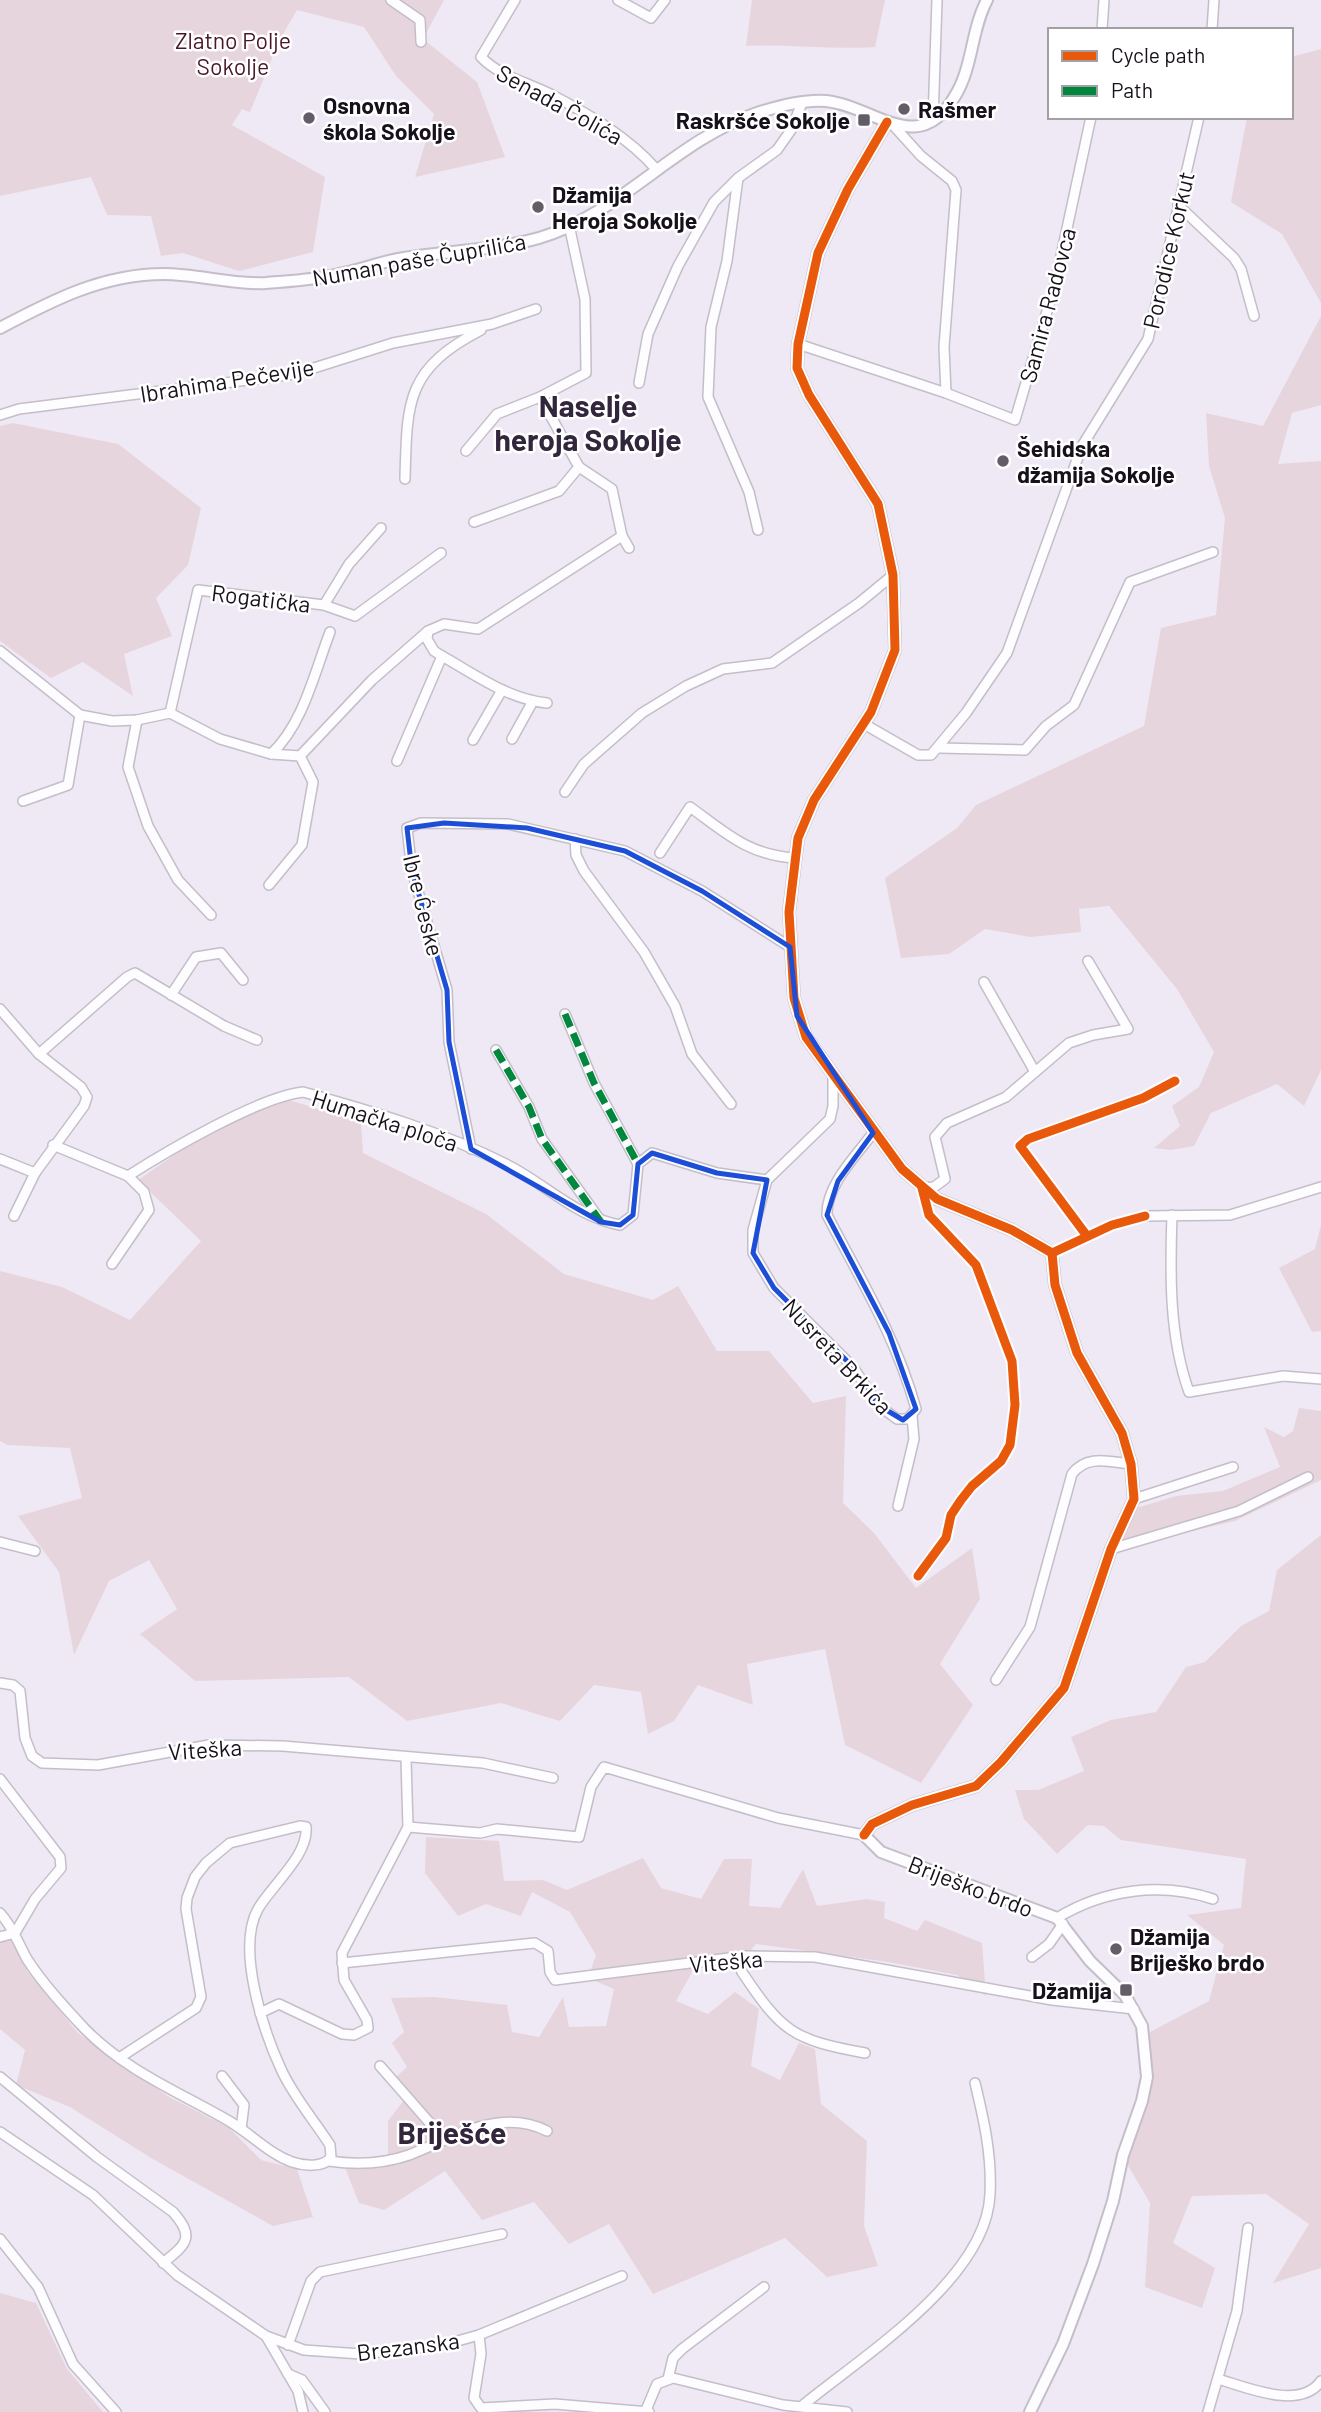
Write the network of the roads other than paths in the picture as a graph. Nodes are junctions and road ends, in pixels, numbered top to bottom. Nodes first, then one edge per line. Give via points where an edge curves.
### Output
1 (391, 0) edge
2 (515, 0) edge
3 (618, 0) edge
4 (665, 0) edge
5 (937, 0) edge
6 (987, 0) edge
7 (1104, 0) edge
8 (1214, 0) edge
9 (1102, 28) edge
10 (1212, 28) edge
11 (421, 42) dead end
12 (802, 103) junction
13 (1091, 119) edge
14 (1199, 119) edge
15 (933, 121) junction
16 (890, 123) junction
17 (656, 169) junction
18 (738, 178) junction
19 (1178, 205) junction
20 (569, 225) junction
21 (536, 309) dead end
22 (1254, 316) dead end
23 (492, 324) junction
24 (0, 328) edge
25 (798, 344) junction
26 (639, 383) dead end
27 (946, 393) junction
28 (540, 397) junction
29 (0, 415) edge
30 (466, 451) dead end
31 (579, 467) junction
32 (405, 479) dead end
33 (474, 522) dead end
34 (381, 528) dead end
35 (758, 530) dead end
36 (622, 536) junction
37 (629, 548) dead end
38 (1213, 552) dead end
39 (441, 554) dead end
40 (892, 575) junction
41 (324, 605) junction
42 (428, 631) junction
43 (330, 632) dead end
44 (0, 651) edge
45 (443, 656) junction
46 (502, 690) junction
47 (533, 701) junction
48 (547, 703) dead end
49 (170, 713) junction
50 (80, 715) junction
51 (137, 720) junction
52 (864, 723) junction
53 (512, 738) dead end
54 (473, 740) dead end
55 (939, 748) junction
56 (271, 754) junction
57 (300, 756) junction
58 (397, 761) dead end
59 (565, 792) dead end
60 (23, 801) dead end
61 (575, 839) junction
62 (660, 853) dead end
63 (795, 858) junction
64 (269, 885) dead end
65 (211, 915) dead end
66 (790, 947) junction
67 (1088, 961) dead end
68 (243, 980) dead end
69 (984, 982) dead end
70 (171, 995) junction
71 (0, 1009) edge
72 (565, 1014) dead end
73 (257, 1040) dead end
74 (496, 1050) dead end
75 (39, 1054) junction
76 (1035, 1072) junction
77 (833, 1076) junction
78 (1175, 1081) dead end
79 (731, 1104) dead end
80 (873, 1133) junction
81 (54, 1145) junction
82 (471, 1149) junction
83 (0, 1159) edge
84 (638, 1164) junction
85 (35, 1173) junction
86 (128, 1176) junction
87 (767, 1180) junction
88 (1321, 1187) edge
89 (922, 1188) junction
90 (1172, 1215) junction
91 (14, 1216) dead end
92 (601, 1222) junction
93 (1087, 1236) junction
94 (1052, 1253) junction
95 (112, 1264) dead end
96 (1321, 1379) edge
97 (912, 1416) junction
98 (1131, 1464) junction
99 (1233, 1467) dead end
100 (1308, 1477) dead end
101 (1134, 1499) junction
102 (898, 1506) dead end
103 (0, 1542) edge
104 (1111, 1549) junction
105 (35, 1551) dead end
106 (918, 1576) dead end
107 (996, 1680) dead end
108 (0, 1683) edge
109 (406, 1759) junction
110 (553, 1778) dead end
111 (0, 1779) edge
112 (408, 1827) junction
113 (864, 1835) junction
114 (1213, 1899) dead end
115 (0, 1913) edge
116 (1060, 1921) junction
117 (15, 1933) junction
118 (0, 1937) edge
119 (749, 1956) junction
120 (1032, 1957) dead end
121 (342, 1963) junction
122 (1134, 2009) junction
123 (260, 2013) junction
124 (865, 2053) dead end
125 (119, 2058) junction
126 (380, 2066) dead end
127 (222, 2076) dead end
128 (0, 2077) edge
129 (975, 2083) dead end
130 (241, 2129) junction
131 (547, 2131) dead end
132 (0, 2132) edge
133 (443, 2138) junction
134 (329, 2161) junction
135 (1248, 2228) dead end
136 (502, 2234) dead end
137 (0, 2239) edge
138 (163, 2263) junction
139 (622, 2276) dead end
140 (764, 2287) dead end
141 (479, 2335) junction
142 (266, 2336) junction
143 (288, 2345) junction
144 (288, 2374) junction
145 (668, 2379) junction
146 (1218, 2379) junction
147 (1321, 2381) edge
148 (802, 2406) junction
149 (785, 2408) edge
150 (648, 2411) edge
151 (116, 2412) edge
152 (303, 2412) edge
153 (326, 2412) edge
154 (847, 2412) edge
155 (1030, 2412) edge
156 (1208, 2412) edge

1 - 11 street via 420,20
2 - 17 street, Senada Čolića via 481,57 491,67 554,96 633,144
3 - 4 street via 651,18
5 - 15 street
6 - 15 street via 959,89
7 - 9 street
8 - 10 street
12 - 16 street, Numan paše Čuprilića via 838,104
12 - 17 street, Numan paše Čuprilića via 738,120
12 - 18 street via 784,142
13 - 27 street, Samira Radovca via 1055,284 1015,420
14 - 19 street, Porodice Korkut
15 - 16 street via 904,128
16 - 25 street via 848,189 818,253
16 - 27 street via 953,181 956,190 944,347
17 - 20 street, Numan paše Čuprilića
18 - 26 street via 714,202 678,266 648,334
18 - 35 street via 727,261 711,327 708,397 749,492
19 - 22 street via 1234,258
19 - 55 street, Porodice Korkut via 1148,340 1082,446 1007,653
20 - 24 street, Numan paše Čuprilića via 536,239 401,258 304,279 250,283 164,274 107,280
20 - 28 street via 585,299 586,373
21 - 23 street, Ibrahima Pečevije
23 - 29 street, Ibrahima Pečevije via 393,343 295,374
23 - 32 street, Ibrahima Pečevije via 448,347 416,383 407,422
25 - 27 street, Samira Radovca
25 - 40 street via 797,368 809,395 878,504
28 - 30 street via 497,414
28 - 31 street
31 - 33 street via 559,491
31 - 36 street via 612,489
34 - 41 street, Rogatička via 349,564
36 - 37 street
36 - 42 street via 478,629 444,624
38 - 55 street via 1130,582 1074,705 1024,750
39 - 41 street, Rogatička via 355,616
40 - 52 street via 895,650
40 - 59 street via 772,663 723,669 642,713 584,764
41 - 49 street, Rogatička via 198,590
42 - 45 street via 434,651
42 - 57 street via 372,680
43 - 56 street, Rogatička via 284,742
44 - 50 street
45 - 46 street
45 - 58 street
46 - 47 street
46 - 54 street
47 - 48 street
47 - 53 street
49 - 51 street
49 - 56 street via 220,739
50 - 51 street
50 - 60 street via 68,785
51 - 65 street via 128,767 148,826 178,880
52 - 55 street via 918,755 931,755
52 - 63 street via 814,800
56 - 57 street
57 - 64 street via 313,782 302,845
61 - 66 street, Ibre Ćeske via 625,851 645,861
61 - 79 street via 584,871 644,952 675,1006 692,1054
61 - 82 street, Ibre Ćeske via 508,824 421,823 407,828 412,871 447,990 449,1042
62 - 63 street via 690,807 739,843 768,856
63 - 66 street
66 - 77 street via 797,1016
67 - 76 street via 1128,1029 1078,1039
68 - 70 street via 222,953 196,957
69 - 76 street
70 - 73 street via 224,1027
70 - 75 street via 139,974 131,974
71 - 75 street
72 - 84 street via 594,1083
74 - 92 street via 542,1139
75 - 81 street via 87,1097
76 - 89 street via 1006,1097 941,1127 935,1137 945,1179
77 - 80 street
77 - 87 street via 830,1119
78 - 93 street via 1020,1146
80 - 89 street
80 - 97 street, Nusreta Brkića via 838,1181 827,1215 889,1333 915,1406
81 - 85 street
81 - 86 street
82 - 86 street, Humačka ploča via 435,1133 303,1092 286,1094 169,1150
82 - 92 street, Humačka ploča via 508,1165
83 - 85 street
84 - 87 street via 652,1153 717,1173
84 - 92 street via 634,1215 620,1225
85 - 91 street
86 - 95 street via 145,1192 149,1210
87 - 97 street, Nusreta Brkića via 753,1230 752,1253 774,1288 853,1367 878,1405 897,1419
88 - 90 street via 1230,1215
89 - 94 street
89 - 106 street via 929,1214 976,1265 1012,1361 1015,1405 1010,1445 1001,1461 972,1486 951,1516 946,1538
90 - 93 street via 1144,1216
90 - 96 street via 1173,1323 1189,1392 1283,1376
93 - 94 street
94 - 98 street via 1055,1285 1077,1353 1122,1433
97 - 102 street via 915,1438
98 - 101 street
98 - 107 street via 1090,1461 1080,1464 1073,1474 1030,1627
99 - 101 street
100 - 104 street via 1239,1511
101 - 104 street
103 - 105 street
104 - 113 street via 1064,1688 1001,1762 976,1786 912,1805 872,1824
108 - 109 street, Viteška via 20,1691 25,1738 32,1756 42,1763 98,1765 209,1745 283,1746
109 - 110 street, Viteška via 483,1763
109 - 112 street
111 - 117 street via 60,1857 61,1868
112 - 113 street, Briješko brdo via 579,1837 591,1787 604,1767 778,1818
112 - 121 street via 346,1940
113 - 116 street, Briješko brdo via 881,1852
114 - 116 street via 1193,1893 1137,1890 1076,1906
115 - 117 street
116 - 120 street via 1049,1944
116 - 122 street
117 - 118 street
117 - 125 street via 35,1970 83,2026
119 - 121 street, Viteška via 555,1980 548,1951 535,1943
119 - 122 street, Viteška via 815,1957 1052,2000
119 - 124 street via 742,1961 742,1972 778,2022 795,2034
121 - 123 street via 344,1980 367,2020 365,2032 342,2034 279,2004
122 - 155 street via 1147,2052 1142,2101 1093,2264 1063,2344
123 - 125 street via 250,1929 258,1908 292,1863 306,1827 230,1843 206,1863 187,1898 201,1997 196,2008
123 - 134 street via 281,2069 330,2146
125 - 130 street
126 - 133 street
127 - 130 street via 244,2105
128 - 138 street via 183,2223 188,2232 186,2242
129 - 148 street via 989,2143 990,2197 984,2224 937,2295
130 - 134 street via 293,2162 320,2165
131 - 133 street via 520,2121 500,2122
132 - 138 street, Brezanska via 93,2195
133 - 134 street via 407,2156 378,2162
135 - 146 street via 1237,2311
136 - 143 street via 320,2272 311,2281
137 - 151 street via 38,2287 73,2364
138 - 142 street, Brezanska
139 - 141 street
140 - 145 street, Brezanska via 682,2349 673,2358
141 - 143 street, Brezanska via 443,2345 361,2354 322,2354
141 - 150 street, Brezanska via 474,2398 481,2408 555,2404
142 - 143 street, Brezanska
142 - 144 street
144 - 152 street
144 - 153 street via 302,2380
145 - 149 street via 685,2379
145 - 150 street, Brezanska via 657,2385
146 - 147 street via 1283,2395 1310,2392
146 - 156 street
148 - 149 street
148 - 154 street

